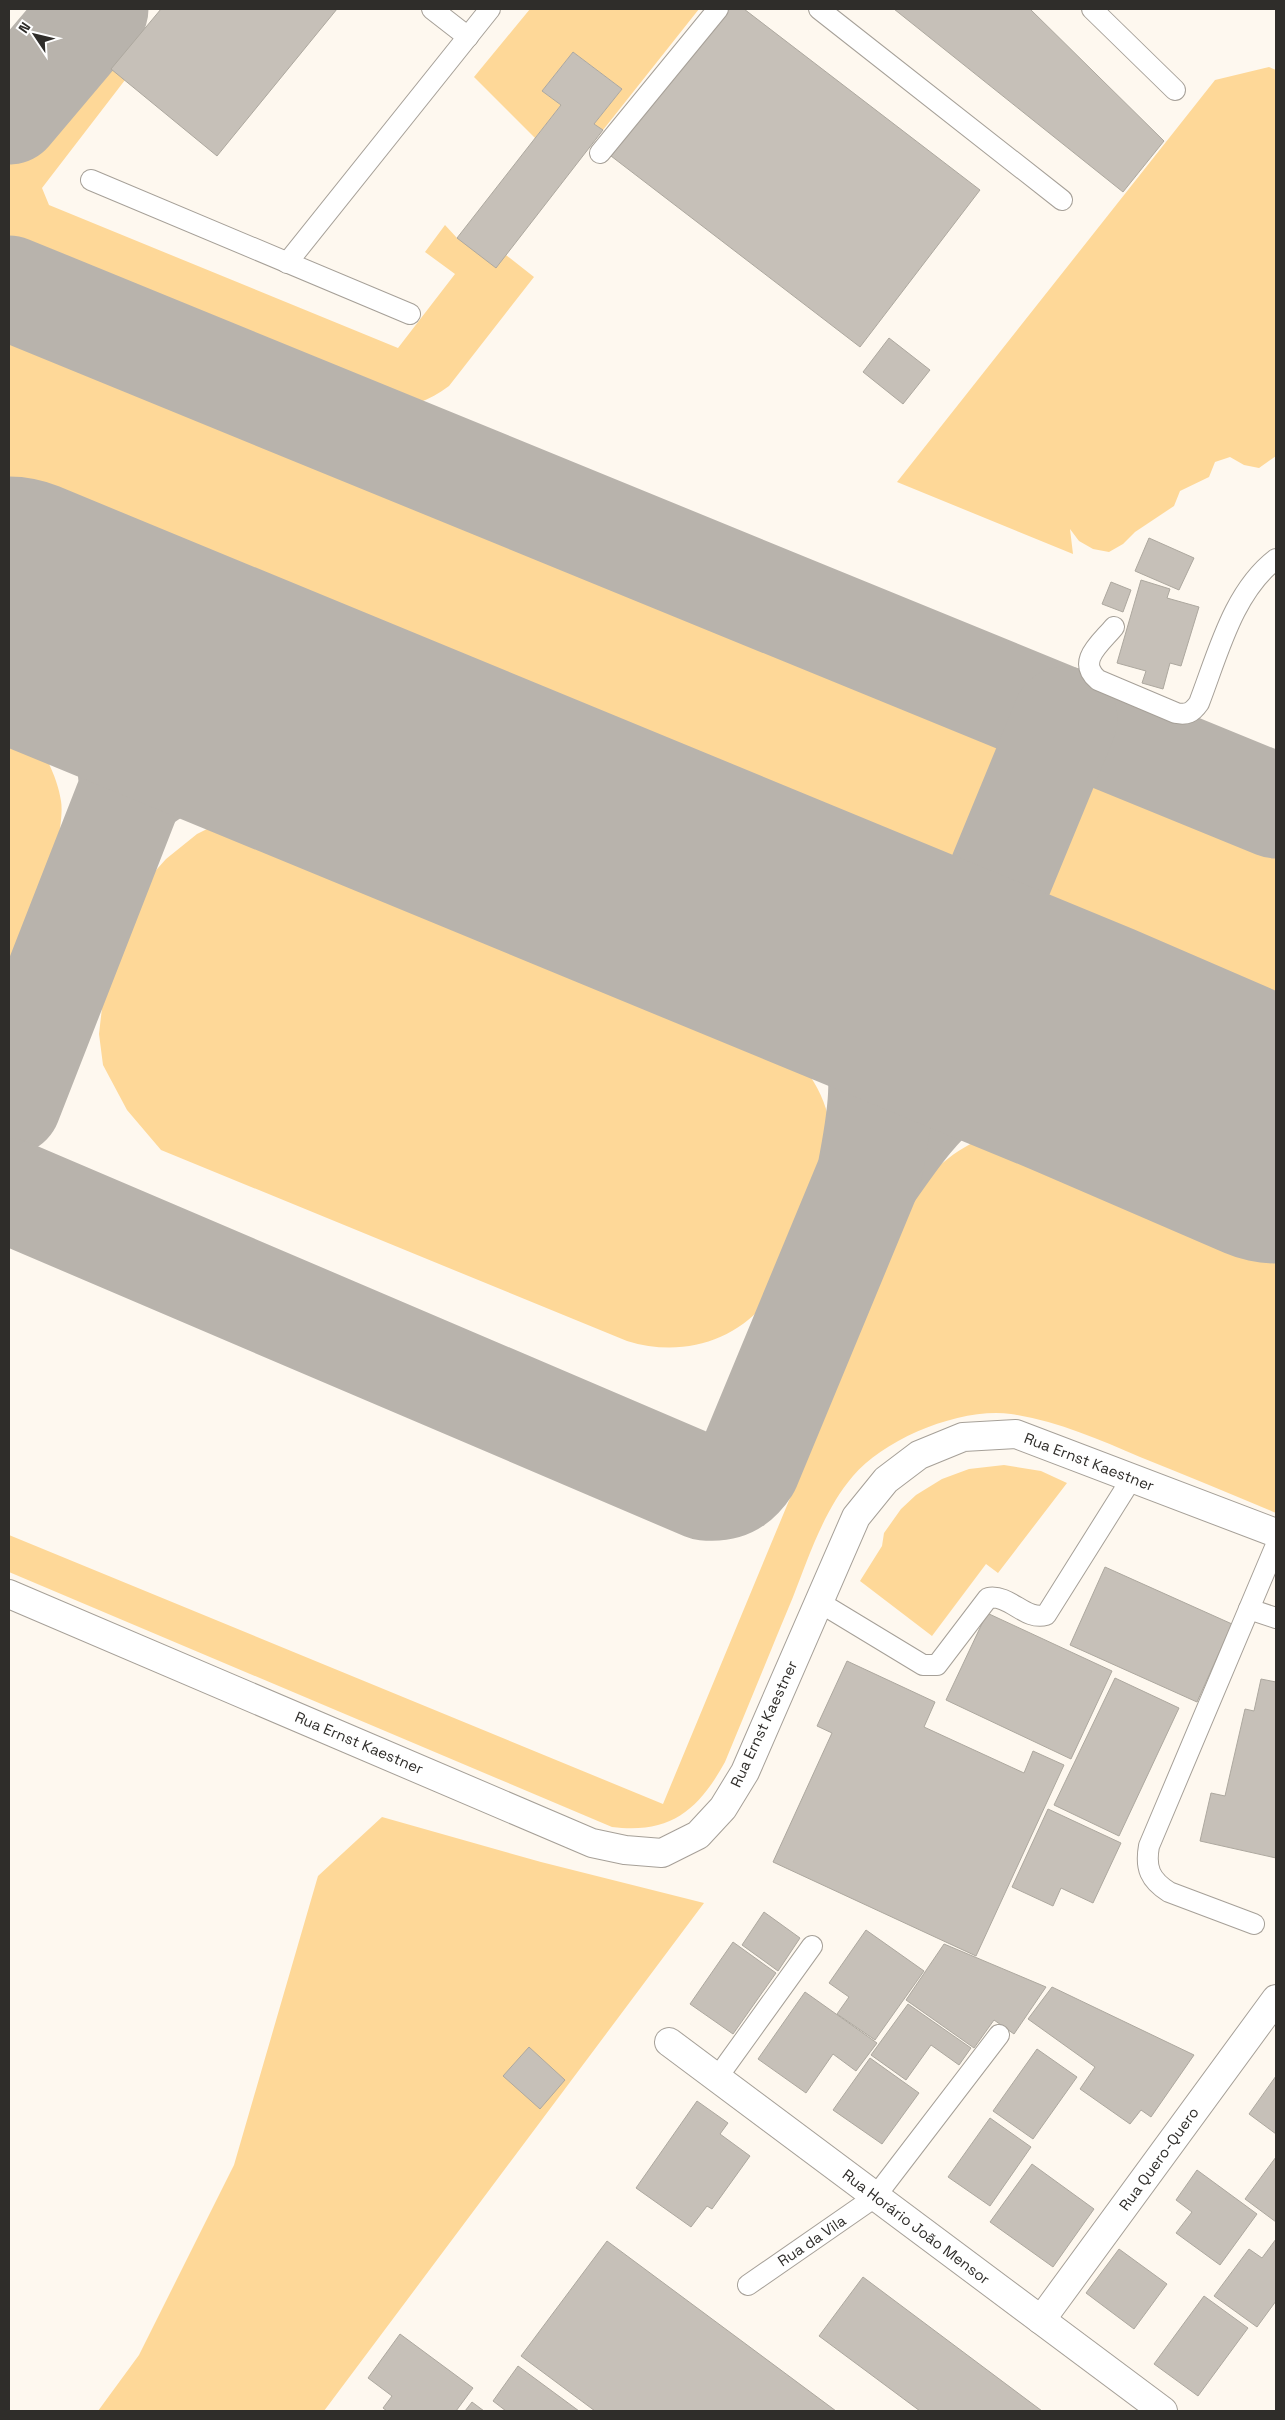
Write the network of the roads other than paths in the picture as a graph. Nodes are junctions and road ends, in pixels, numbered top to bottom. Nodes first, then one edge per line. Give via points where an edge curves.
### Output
1 (432, 9) edge
2 (490, 9) edge
3 (718, 9) edge
4 (819, 9) edge
5 (1092, 9) edge
6 (468, 37) junction
7 (1175, 90) dead end
8 (600, 154) dead end
9 (91, 180) dead end
10 (1062, 200) dead end
11 (287, 263) junction
12 (410, 314) dead end
13 (1276, 559) edge
14 (1114, 628) dead end
15 (1132, 1478) junction
16 (1276, 1533) edge
17 (1276, 1545) edge
18 (9, 1594) edge
19 (819, 1602) junction
20 (1249, 1609) junction
21 (1276, 1618) edge
22 (1254, 1924) dead end
23 (812, 1946) dead end
24 (1276, 1999) edge
25 (999, 2035) dead end
26 (669, 2042) dead end
27 (717, 2078) junction
28 (875, 2198) junction
29 (748, 2285) dead end
30 (1041, 2320) junction
31 (1162, 2411) edge

1 - 6 lane
2 - 6 lane
3 - 8 lane
4 - 10 lane
5 - 7 lane
6 - 11 lane
9 - 11 lane
11 - 12 lane
13 - 14 lane via 1250,584 1194,711 1176,713 1098,680 1090,673 1088,662 1092,653
15 - 16 street, Rua Ernst Kaestner
15 - 19 street, Rua Ernst Kaestner via 1016,1434 963,1437 919,1455 886,1480 856,1517
15 - 19 lane via 1046,1615 1032,1615 1001,1598 988,1598 936,1665 923,1665
17 - 20 lane
18 - 19 street, Rua Ernst Kaestner via 592,1843 662,1853 698,1835 724,1808 745,1772
20 - 21 lane
20 - 22 lane via 1149,1846 1147,1859 1149,1873 1169,1892
23 - 27 lane
24 - 30 street, Rua Quero-Quero
25 - 28 lane, Rua da Vila
26 - 27 street, Rua Horário João Mensor
27 - 28 street, Rua Horário João Mensor
28 - 29 lane, Rua da Vila
28 - 30 street, Rua Horário João Mensor
30 - 31 street, Rua Horário João Mensor

